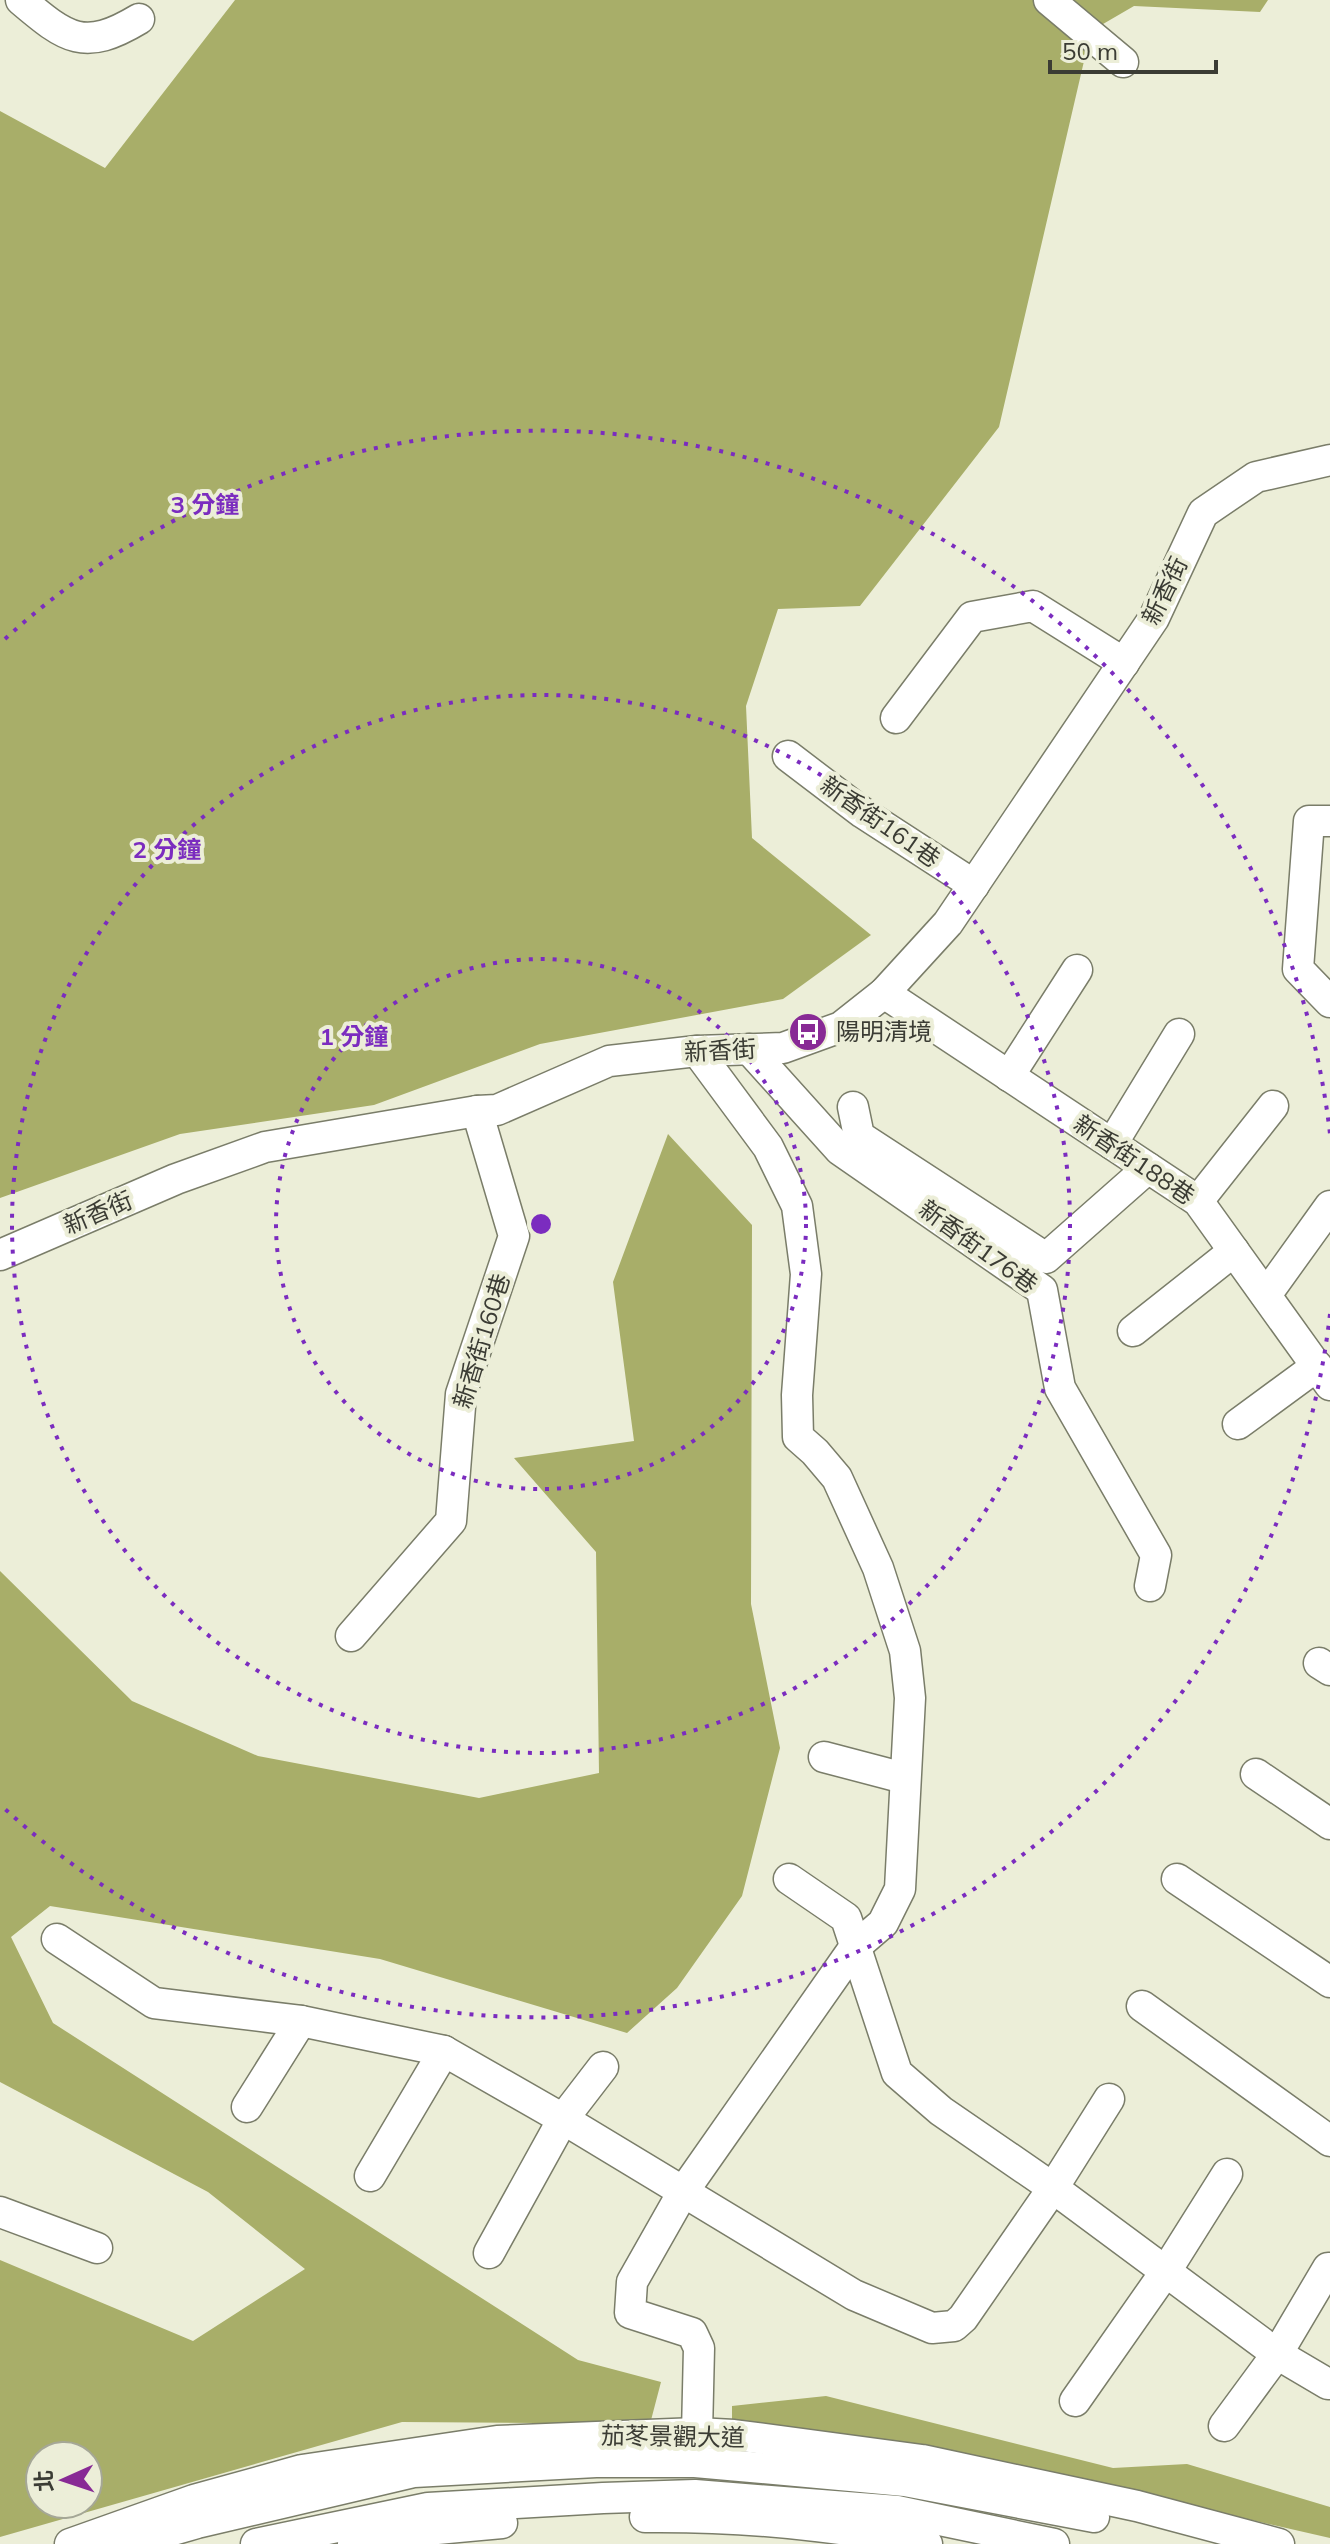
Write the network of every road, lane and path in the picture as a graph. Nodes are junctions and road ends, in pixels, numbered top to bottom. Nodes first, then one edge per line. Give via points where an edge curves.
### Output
1 (21, 0) edge
2 (1049, 0) edge
3 (139, 19) dead end
4 (1123, 62) dead end
5 (1330, 460) edge
6 (1124, 663) junction
7 (896, 718) dead end
8 (788, 756) dead end
9 (1330, 821) edge
10 (974, 885) junction
11 (1077, 970) dead end
12 (884, 993) junction
13 (1330, 1002) edge
14 (1179, 1034) dead end
15 (749, 1049) junction
16 (697, 1051) junction
17 (1009, 1076) junction
18 (1273, 1106) dead end
19 (853, 1107) dead end
20 (477, 1111) junction
21 (1112, 1144) junction
22 (1148, 1168) junction
23 (1198, 1201) junction
24 (1330, 1206) edge
25 (1234, 1251) junction
26 (0, 1255) edge
27 (1266, 1295) junction
28 (1133, 1331) dead end
29 (1326, 1376) edge
30 (1238, 1424) dead end
31 (1150, 1586) dead end
32 (351, 1636) dead end
33 (824, 1757) dead end
34 (1256, 1774) dead end
35 (904, 1778) junction
36 (1330, 1824) edge
37 (789, 1879) dead end
38 (1177, 1879) dead end
39 (57, 1939) dead end
40 (854, 1948) junction
41 (1330, 1982) edge
42 (1142, 2006) dead end
43 (301, 2021) junction
44 (444, 2051) junction
45 (603, 2067) dead end
46 (1109, 2099) dead end
47 (247, 2107) dead end
48 (563, 2119) junction
49 (1330, 2141) edge
50 (1227, 2174) dead end
51 (370, 2176) dead end
52 (1053, 2188) junction
53 (683, 2192) junction
54 (0, 2212) edge
55 (97, 2248) dead end
56 (489, 2253) dead end
57 (1328, 2268) dead end
58 (1166, 2271) junction
59 (1277, 2354) junction
60 (1328, 2384) edge
61 (1075, 2401) dead end
62 (1224, 2426) dead end
63 (697, 2433) junction
64 (70, 2544) edge
65 (124, 2544) edge
66 (256, 2544) edge
67 (353, 2544) edge
68 (927, 2544) edge
69 (1054, 2544) edge
70 (1205, 2544) edge
71 (1279, 2544) edge

1 - 3 street via 47,22 82,39 113,34
2 - 4 street
5 - 6 street, 新香街 via 1256,477 1203,513 1154,618
6 - 7 street via 1033,606 972,617
6 - 10 street, 新香街
8 - 10 street, 新香街161巷 via 863,813
9 - 13 street via 1309,821 1298,969
10 - 12 street, 新香街 via 948,923
11 - 17 street
12 - 15 street, 新香街 via 841,1027 783,1048
12 - 17 street, 新香街188巷
14 - 21 street
15 - 16 street, 新香街
15 - 31 street, 新香街176巷 via 840,1150 1042,1290 1060,1388 1156,1555
16 - 20 street, 新香街 via 609,1061 497,1110
16 - 35 street via 768,1147 797,1206 806,1274 798,1437 837,1478 878,1568 905,1651 910,1698
17 - 21 street, 新香街188巷
18 - 23 street
19 - 22 street via 859,1136 1046,1258
20 - 26 street, 新香街 via 265,1147
20 - 32 street, 新香街160巷 via 514,1236 461,1394 451,1521
21 - 22 street, 新香街188巷
22 - 23 street, 新香街188巷
23 - 25 street, 新香街188巷
24 - 27 street
25 - 27 street, 新香街188巷
25 - 28 street
27 - 29 street, 新香街188巷
29 - 30 street
33 - 35 street
34 - 36 street
35 - 40 street via 900,1889 883,1923
37 - 40 street via 846,1918
38 - 41 street
39 - 43 street via 154,2003
40 - 52 street via 897,2073 941,2111
40 - 53 street
42 - 49 street
43 - 44 street
43 - 47 street
44 - 48 street
44 - 51 street
45 - 48 street
46 - 52 street
48 - 53 street
48 - 56 street
50 - 58 street
52 - 53 street via 963,2318 954,2326 932,2328 854,2295
52 - 58 street
53 - 63 street via 632,2282 630,2313 692,2333 699,2348
54 - 55 street
57 - 59 street
58 - 59 street
58 - 61 street
59 - 60 street
59 - 62 street
63 - 64 street, 茄苳景觀大道 via 497,2441 302,2470 194,2500
63 - 71 street, 茄苳景觀大道 via 922,2460 1137,2506
65 - 70 street, 茄苳景觀大道 via 414,2472 695,2462 905,2481 1115,2521
66 - 69 street via 428,2508 695,2495 897,2511
67 - 68 street via 437,2529 569,2517 693,2517

